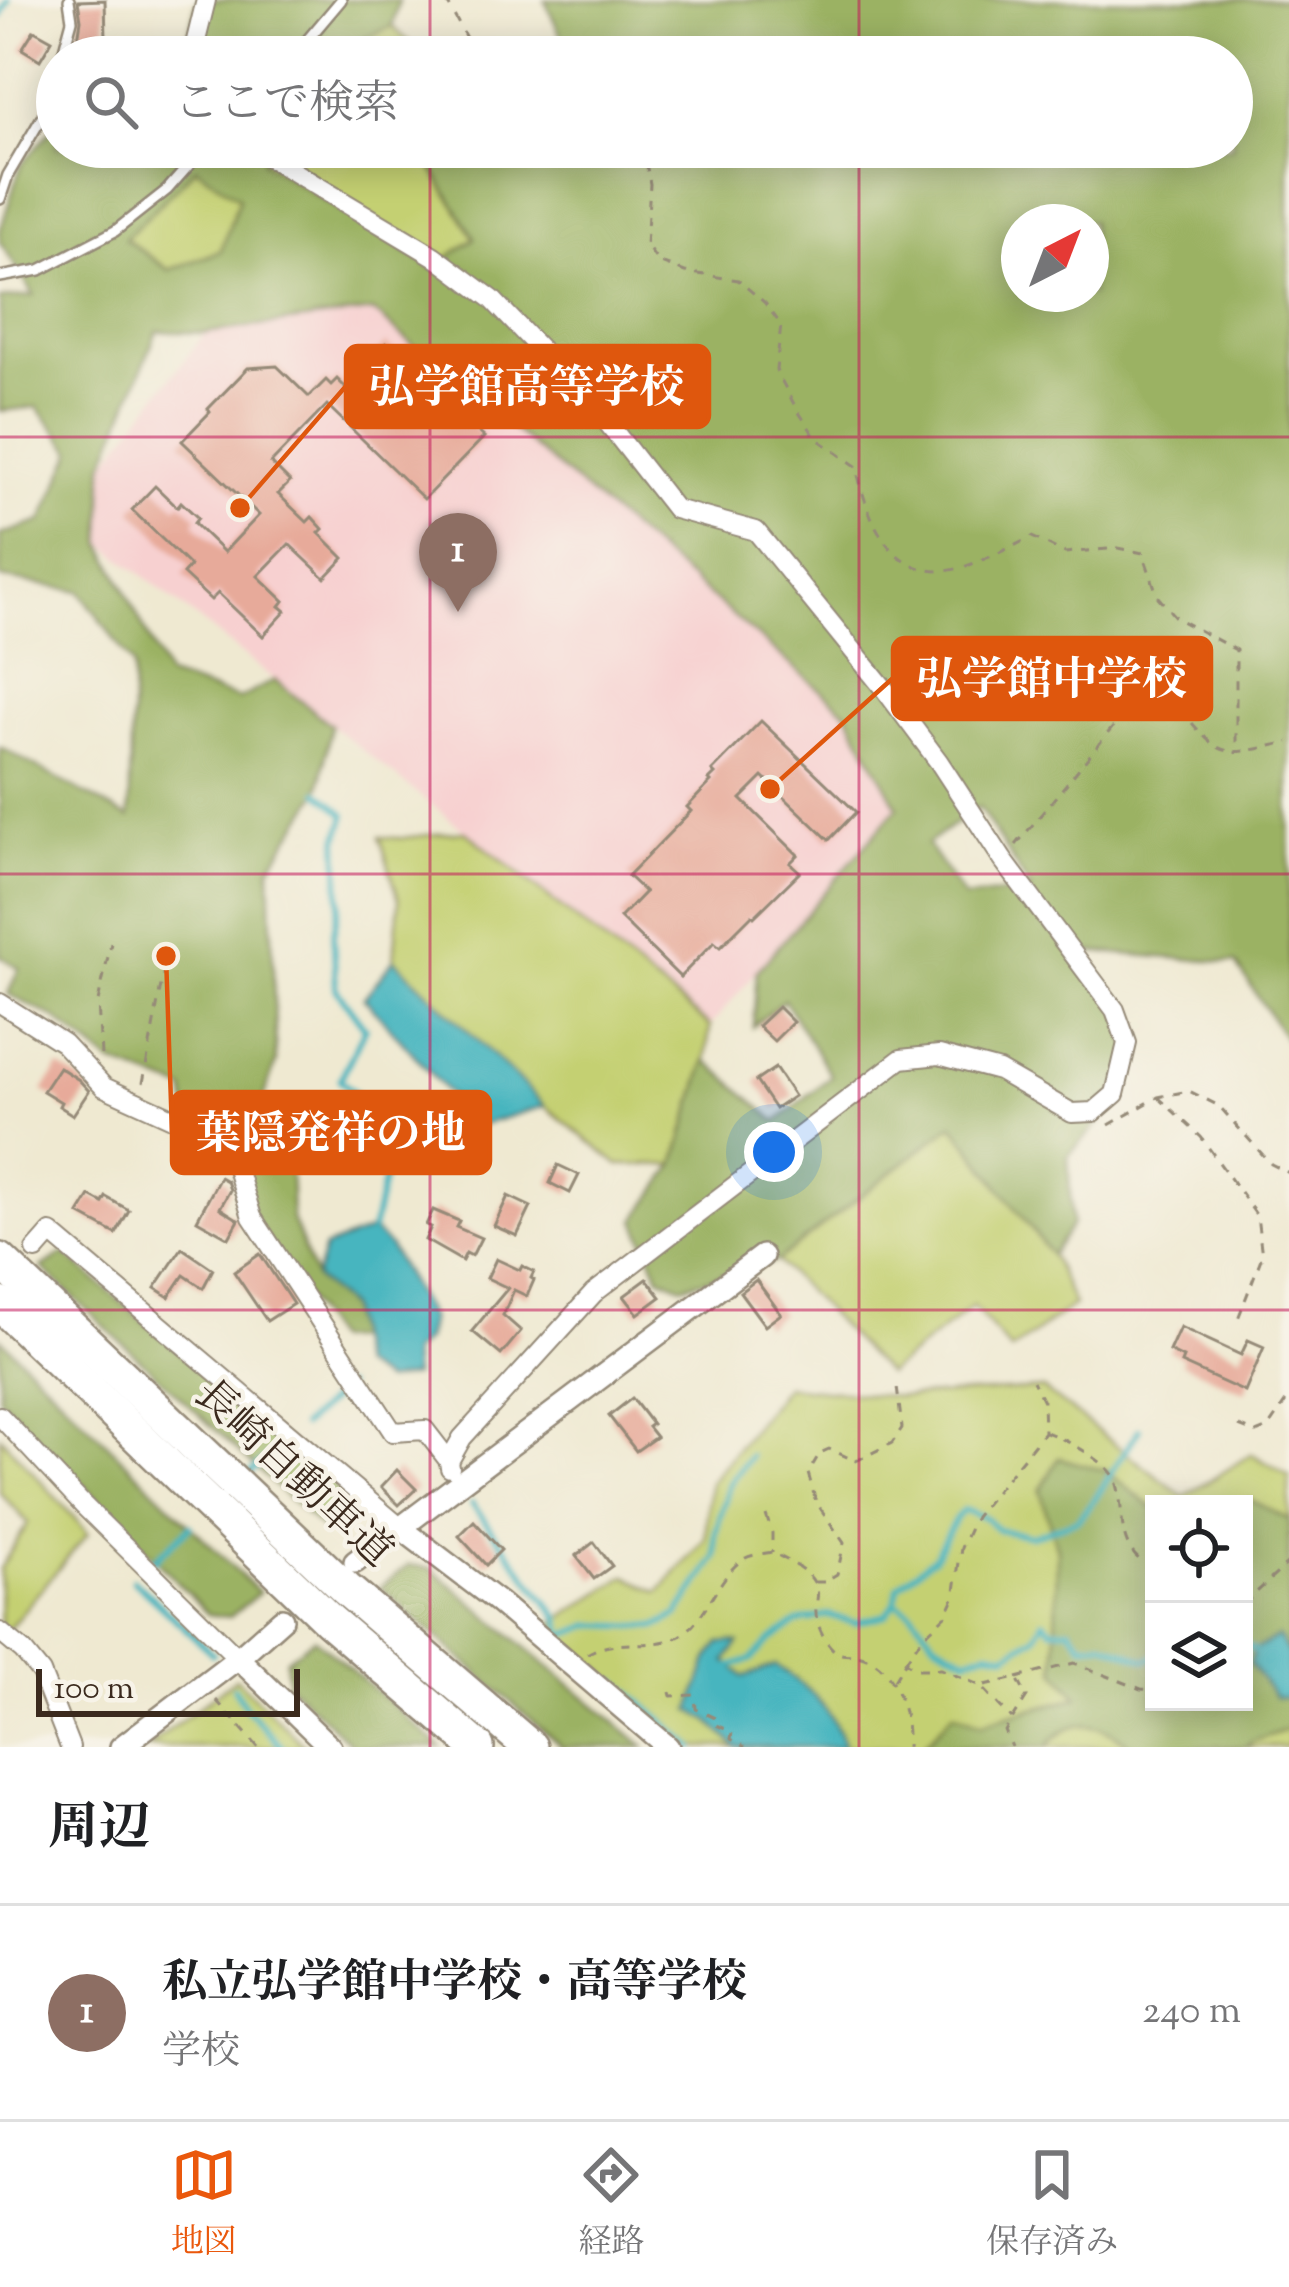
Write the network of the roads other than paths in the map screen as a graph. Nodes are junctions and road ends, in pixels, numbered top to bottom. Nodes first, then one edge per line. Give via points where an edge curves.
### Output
1 (69, 0) edge
2 (206, 0) edge
3 (341, 0) edge
4 (68, 36) edge
5 (197, 36) edge
6 (311, 36) edge
7 (36, 127) edge
8 (186, 168) edge
9 (287, 168) edge
10 (0, 199) edge
11 (0, 277) edge
12 (0, 1004) edge
13 (35, 1250) dead end
14 (762, 1256) dead end
15 (0, 1260) edge
16 (0, 1304) edge
17 (0, 1416) edge
18 (449, 1461) junction
19 (453, 1490) junction
20 (402, 1529) junction
21 (355, 1562) dead end
22 (282, 1619) dead end
23 (0, 1632) edge
24 (238, 1658) junction
25 (70, 1747) edge
26 (121, 1747) edge
27 (330, 1747) edge
28 (476, 1747) edge
29 (530, 1747) edge
30 (668, 1747) edge

1 - 4 lane
2 - 5 street
3 - 6 lane
7 - 10 lane
8 - 11 lane via 115,231 40,270
9 - 18 street via 492,299 596,408 676,509 757,531 939,762 1115,1010 1127,1043 1115,1094 1094,1112 1072,1113 999,1071 939,1055 901,1059 594,1294
12 - 18 street via 63,1043 104,1087 214,1137 235,1162 251,1217 393,1432 425,1430
13 - 20 street via 51,1233
14 - 19 street
15 - 29 highway, 長崎自動車道 via 346,1589
16 - 28 highway, 長崎自動車道 via 329,1620
17 - 24 street
18 - 19 street
19 - 20 street
20 - 21 street
20 - 30 street
22 - 24 street
23 - 25 street via 40,1673
24 - 26 street
24 - 27 street

